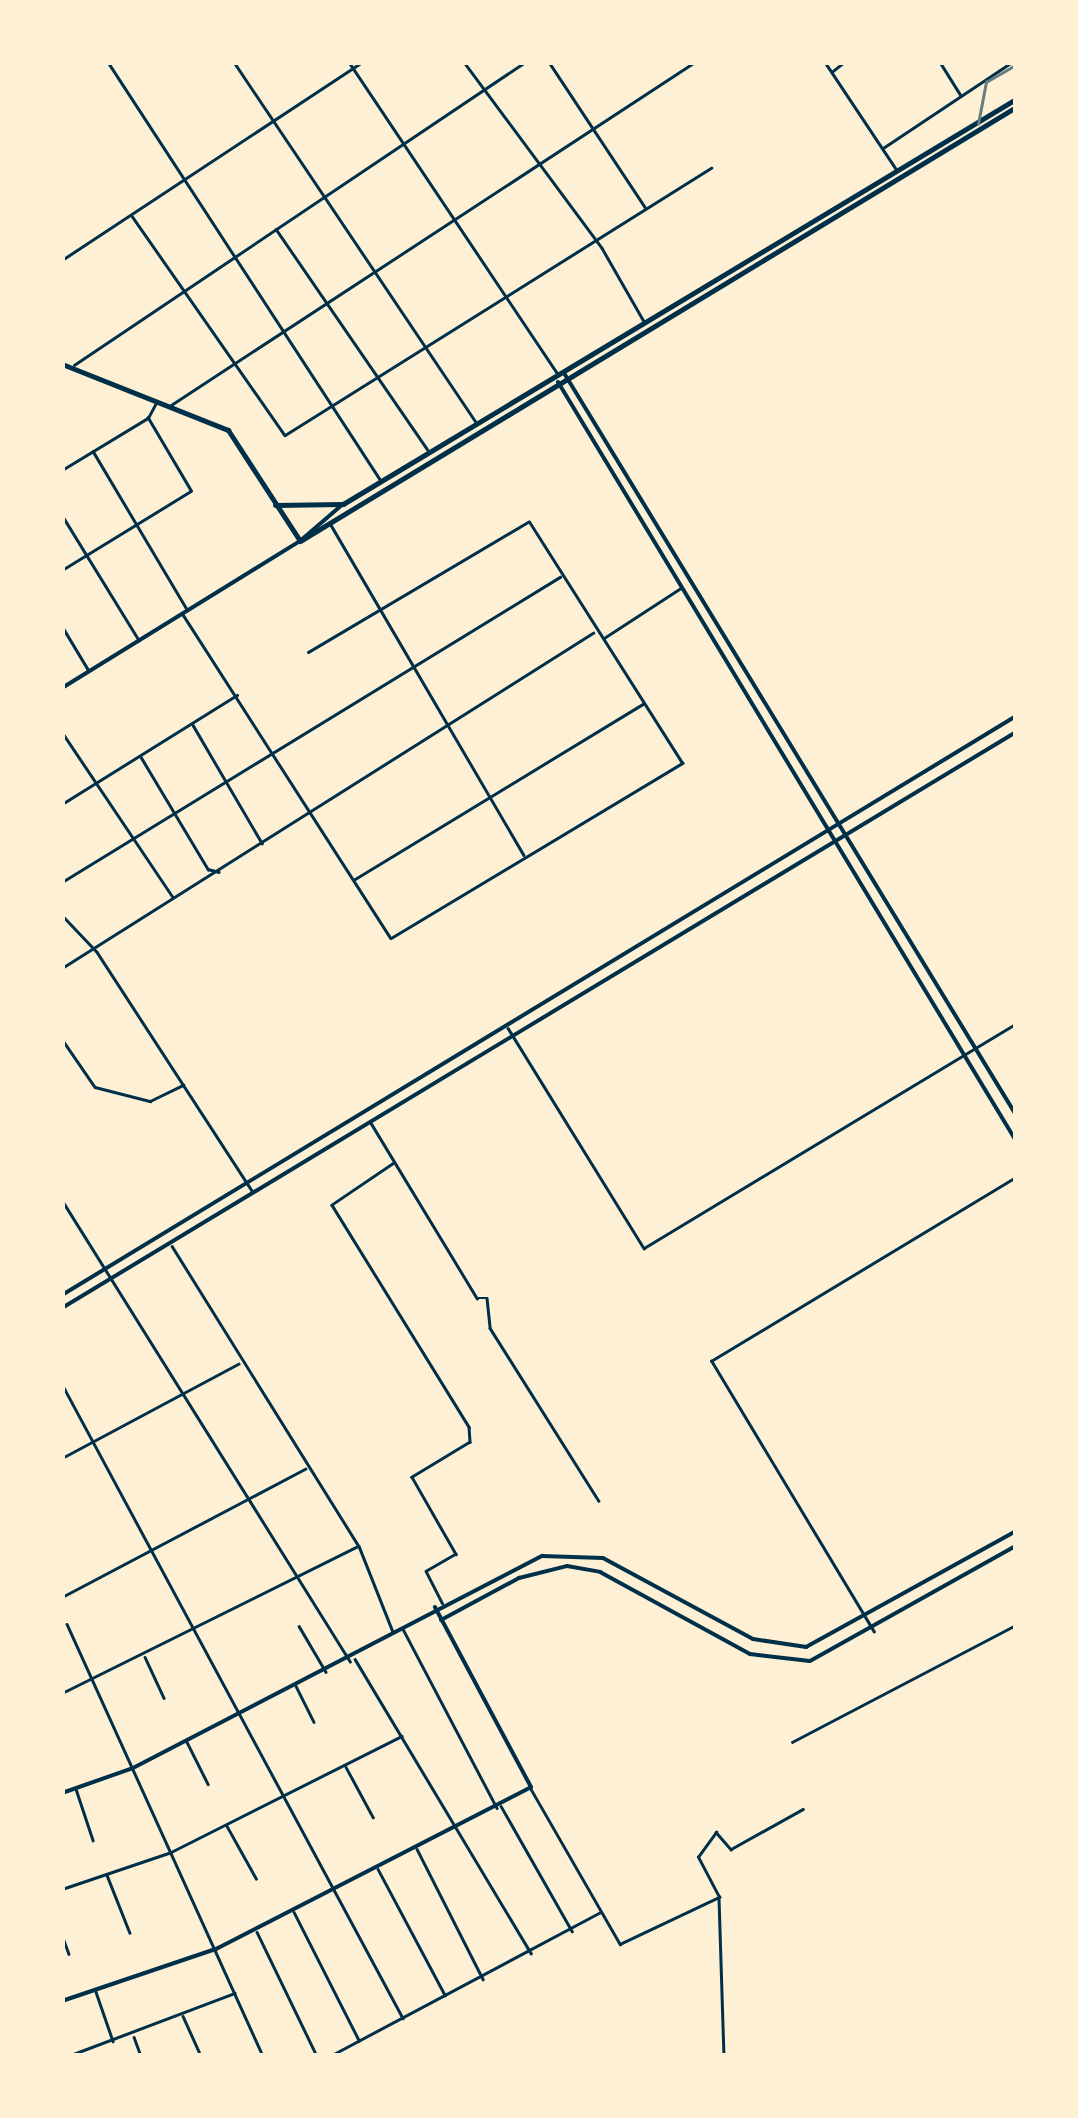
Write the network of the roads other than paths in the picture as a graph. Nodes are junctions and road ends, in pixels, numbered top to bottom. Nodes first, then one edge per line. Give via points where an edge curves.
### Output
1 (108, 62) edge
2 (234, 62) edge
3 (349, 62) edge
4 (362, 62) edge
5 (464, 62) edge
6 (525, 62) edge
7 (549, 62) edge
8 (695, 62) edge
9 (825, 62) edge
10 (844, 62) edge
11 (940, 62) edge
12 (1012, 62) edge
13 (354, 68) junction
14 (832, 72) junction
15 (483, 92) junction
16 (962, 96) junction
17 (1016, 99) edge
18 (1016, 107) edge
19 (272, 119) junction
20 (594, 128) junction
21 (406, 145) junction
22 (883, 148) junction
23 (711, 168) dead end
24 (536, 169) junction
25 (896, 169) junction
26 (179, 181) junction
27 (322, 197) junction
28 (645, 208) junction
29 (132, 216) junction
30 (455, 220) junction
31 (275, 228) junction
32 (591, 238) junction
33 (231, 257) junction
34 (62, 260) edge
35 (374, 275) junction
36 (183, 292) junction
37 (505, 297) junction
38 (328, 308) junction
39 (644, 322) junction
40 (646, 331) junction
41 (284, 336) junction
42 (423, 349) junction
43 (232, 362) junction
44 (62, 364) edge
45 (71, 368) junction
46 (62, 373) edge
47 (559, 376) junction
48 (377, 378) junction
49 (569, 382) junction
50 (561, 387) junction
51 (157, 400) junction
52 (170, 406) junction
53 (330, 406) junction
54 (148, 418) junction
55 (476, 423) junction
56 (93, 451) junction
57 (430, 452) junction
58 (62, 470) edge
59 (381, 481) junction
60 (272, 504) junction
61 (343, 504) junction
62 (62, 515) edge
63 (330, 523) junction
64 (135, 526) junction
65 (300, 541) junction
66 (87, 555) junction
67 (62, 570) edge
68 (560, 576) junction
69 (682, 588) junction
70 (185, 612) junction
71 (378, 612) junction
72 (62, 626) edge
73 (594, 632) junction
74 (602, 639) junction
75 (139, 640) junction
76 (310, 652) dead end
77 (411, 667) junction
78 (89, 671) junction
79 (62, 688) edge
80 (238, 694) junction
81 (644, 703) junction
82 (1016, 716) edge
83 (192, 724) junction
84 (447, 729) junction
85 (62, 732) edge
86 (1016, 732) edge
87 (273, 750) junction
88 (141, 756) junction
89 (224, 780) junction
90 (97, 784) junction
91 (490, 798) junction
92 (62, 804) edge
93 (174, 810) junction
94 (314, 816) junction
95 (838, 824) junction
96 (828, 831) junction
97 (846, 836) junction
98 (133, 838) junction
99 (836, 842) junction
100 (262, 843) junction
101 (525, 856) junction
102 (219, 872) junction
103 (352, 880) junction
104 (62, 882) edge
105 (173, 898) junction
106 (62, 915) edge
107 (98, 952) junction
108 (62, 968) edge
109 (1016, 1024) edge
110 (507, 1026) junction
111 (513, 1036) junction
112 (62, 1039) edge
113 (975, 1049) junction
114 (963, 1053) junction
115 (184, 1085) junction
116 (364, 1112) junction
117 (1016, 1116) edge
118 (370, 1122) junction
119 (1016, 1140) edge
120 (394, 1163) junction
121 (1016, 1178) edge
122 (248, 1183) junction
123 (253, 1194) junction
124 (62, 1200) edge
125 (171, 1244) junction
126 (106, 1270) junction
127 (110, 1281) junction
128 (62, 1295) edge
129 (62, 1308) edge
130 (240, 1363) junction
131 (62, 1384) edge
132 (183, 1395) junction
133 (93, 1442) junction
134 (62, 1458) edge
135 (307, 1468) junction
136 (246, 1498) junction
137 (600, 1500) dead end
138 (1016, 1531) edge
139 (359, 1546) junction
140 (1016, 1546) edge
141 (150, 1549) junction
142 (300, 1577) junction
143 (62, 1596) edge
144 (442, 1604) junction
145 (435, 1608) junction
146 (441, 1620) junction
147 (867, 1620) junction
148 (67, 1624) dead end
149 (1016, 1625) edge
150 (299, 1626) dead end
151 (402, 1628) junction
152 (196, 1631) junction
153 (874, 1632) junction
154 (394, 1634) junction
155 (144, 1656) junction
156 (352, 1660) junction
157 (326, 1672) junction
158 (94, 1680) junction
159 (296, 1686) junction
160 (62, 1693) edge
161 (164, 1698) dead end
162 (242, 1712) junction
163 (314, 1722) dead end
164 (402, 1736) junction
165 (186, 1741) junction
166 (792, 1742) dead end
167 (345, 1766) junction
168 (134, 1768) junction
169 (208, 1784) dead end
170 (530, 1787) junction
171 (76, 1788) junction
172 (62, 1792) edge
173 (287, 1794) junction
174 (499, 1807) junction
175 (802, 1809) dead end
176 (373, 1817) dead end
177 (227, 1824) junction
178 (460, 1828) junction
179 (93, 1840) dead end
180 (416, 1848) junction
181 (171, 1852) junction
182 (377, 1868) junction
183 (106, 1874) junction
184 (256, 1878) dead end
185 (62, 1888) edge
186 (335, 1890) junction
187 (719, 1897) junction
188 (294, 1912) junction
189 (600, 1912) junction
190 (256, 1930) junction
191 (572, 1930) junction
192 (130, 1933) dead end
193 (62, 1935) edge
194 (213, 1950) junction
195 (531, 1953) junction
196 (69, 1954) dead end
197 (484, 1979) junction
198 (96, 1990) junction
199 (235, 1993) junction
200 (446, 1996) junction
201 (62, 2001) edge
202 (183, 2015) junction
203 (404, 2018) junction
204 (134, 2036) junction
205 (360, 2040) junction
206 (113, 2041) junction
207 (84, 2050) junction
208 (68, 2056) edge
209 (86, 2056) edge
210 (141, 2056) edge
211 (202, 2056) edge
212 (263, 2056) edge
213 (318, 2056) edge
214 (330, 2056) edge
215 (724, 2056) edge

1 - 26 street
2 - 19 street
3 - 13 street
4 - 13 street
5 - 15 street
6 - 15 street
7 - 20 street
8 - 20 street
9 - 14 street
10 - 14 street
11 - 16 street
12 - 16 street
13 - 19 street
13 - 21 street
14 - 22 street
15 - 21 street
15 - 24 street
16 - 22 street
17 - 25 main road
18 - 40 main road
19 - 26 street
19 - 27 street
20 - 24 street
20 - 28 street
21 - 27 street
21 - 30 street
22 - 25 street
23 - 28 street
24 - 30 street
24 - 32 street
25 - 39 main road
26 - 29 street
26 - 33 street
27 - 31 street
27 - 35 street
28 - 32 street
29 - 34 street
29 - 36 street
30 - 35 street
30 - 37 street
31 - 33 street
31 - 38 street
32 - 37 street
32 - 39 street
33 - 36 street
33 - 41 street
35 - 38 street
35 - 42 street
36 - 43 street
36 - 45 street
37 - 42 street
37 - 47 street
38 - 41 street
38 - 48 street
39 - 40 street
39 - 47 main road
40 - 49 main road
41 - 43 street
41 - 53 street
42 - 48 street
42 - 55 street
43 - 52 street
43 - 53 street via 285,436
44 - 45 main road
45 - 46 street
45 - 51 main road
47 - 49 street
47 - 50 street
47 - 55 main road
48 - 53 street
48 - 57 street
49 - 50 main road
49 - 95 street
50 - 63 main road
50 - 69 street
51 - 52 main road
51 - 54 street
52 - 60 main road via 228,430
53 - 59 street
54 - 56 street
54 - 64 street via 191,491
55 - 57 main road
56 - 58 street
56 - 64 street
57 - 59 main road
59 - 61 main road
60 - 61 main road
60 - 65 main road
61 - 65 street
62 - 66 street
63 - 65 main road
63 - 71 street
64 - 66 street
64 - 70 street
65 - 70 street
66 - 67 street
66 - 75 street
68 - 71 street via 529,522
68 - 73 street
68 - 77 street
69 - 74 street
69 - 96 street
70 - 75 street
70 - 80 street
71 - 76 street
71 - 77 street
72 - 78 street
73 - 74 street
73 - 84 street
74 - 81 street
75 - 78 street
77 - 84 street
77 - 87 street
78 - 79 street
80 - 83 street
80 - 87 street
81 - 91 street
81 - 101 street via 682,763
82 - 95 street
83 - 88 street
83 - 89 street
84 - 91 street
84 - 94 street
85 - 90 street
86 - 97 street
87 - 89 street
87 - 94 street
88 - 90 street
88 - 93 street
89 - 93 street
89 - 100 street
90 - 92 street
90 - 98 street
91 - 101 street
91 - 103 street
93 - 98 street
93 - 102 street
94 - 100 street
94 - 103 street
95 - 96 street
95 - 97 street
96 - 99 street
96 - 110 street
97 - 99 street
97 - 113 street
98 - 104 street
98 - 105 street
99 - 111 street
99 - 114 street
100 - 102 street
101 - 103 street via 390,938
102 - 105 street
105 - 107 street
106 - 107 street
107 - 108 street
107 - 115 street
109 - 113 street
110 - 111 street
110 - 116 street
111 - 114 street via 644,1248
111 - 118 street
112 - 115 street via 95,1087 150,1101
113 - 114 street
113 - 117 street
114 - 119 street
115 - 122 street
116 - 118 street
116 - 122 street
118 - 120 street
118 - 123 street
120 - 137 street via 477,1298 487,1298 490,1328
120 - 144 street via 332,1205 470,1427 470,1442 412,1477 456,1554 426,1571
121 - 147 street via 710,1361
122 - 123 street
122 - 126 street
123 - 125 street
124 - 126 street
125 - 127 street
125 - 130 street
126 - 127 street
126 - 128 street
127 - 129 street
127 - 132 street
130 - 132 street
130 - 135 street
131 - 133 street
132 - 133 street
132 - 136 street
133 - 134 street
133 - 141 street
135 - 136 street
135 - 139 street
136 - 141 street
136 - 142 street
138 - 147 street
139 - 142 street
139 - 154 street
140 - 153 street
141 - 143 street
141 - 152 street
142 - 152 street
142 - 156 street
144 - 145 street
144 - 147 street via 523,1562 582,1554 768,1645 820,1644
145 - 146 street
145 - 151 street
146 - 153 street via 519,1578 567,1566 600,1572 773,1661 827,1657
146 - 170 street
147 - 153 street
148 - 158 street
149 - 166 street
150 - 157 street
151 - 154 street
151 - 174 street
152 - 155 street
152 - 162 street
154 - 156 street
155 - 158 street
155 - 161 street
156 - 157 street
156 - 164 street
157 - 159 street
158 - 160 street
158 - 168 street
159 - 162 street
159 - 163 street
162 - 165 street
162 - 173 street
164 - 167 street
164 - 178 street
165 - 168 street
165 - 169 street
167 - 173 street
167 - 176 street
168 - 171 street
168 - 181 street
170 - 174 street
170 - 189 street
171 - 172 street
171 - 179 street
173 - 177 street
173 - 186 street
174 - 178 street
174 - 191 street
175 - 187 street via 730,1849 716,1832 698,1857
177 - 181 street
177 - 184 street
178 - 180 street
178 - 195 street
180 - 182 street
180 - 197 street
181 - 183 street
181 - 194 street
182 - 186 street
182 - 200 street
183 - 185 street
183 - 192 street
186 - 188 street
186 - 203 street
187 - 189 street via 620,1944
187 - 215 street
188 - 190 street
188 - 205 street
189 - 191 street
190 - 194 street
190 - 213 street
191 - 195 street
193 - 196 street
194 - 198 street
194 - 199 street
195 - 197 street
197 - 200 street
198 - 201 street
198 - 206 street
199 - 202 street
199 - 212 street
200 - 203 street
202 - 204 street
202 - 211 street
203 - 205 street
204 - 206 street
204 - 210 street
205 - 214 street
206 - 207 street
207 - 208 street
207 - 209 street

